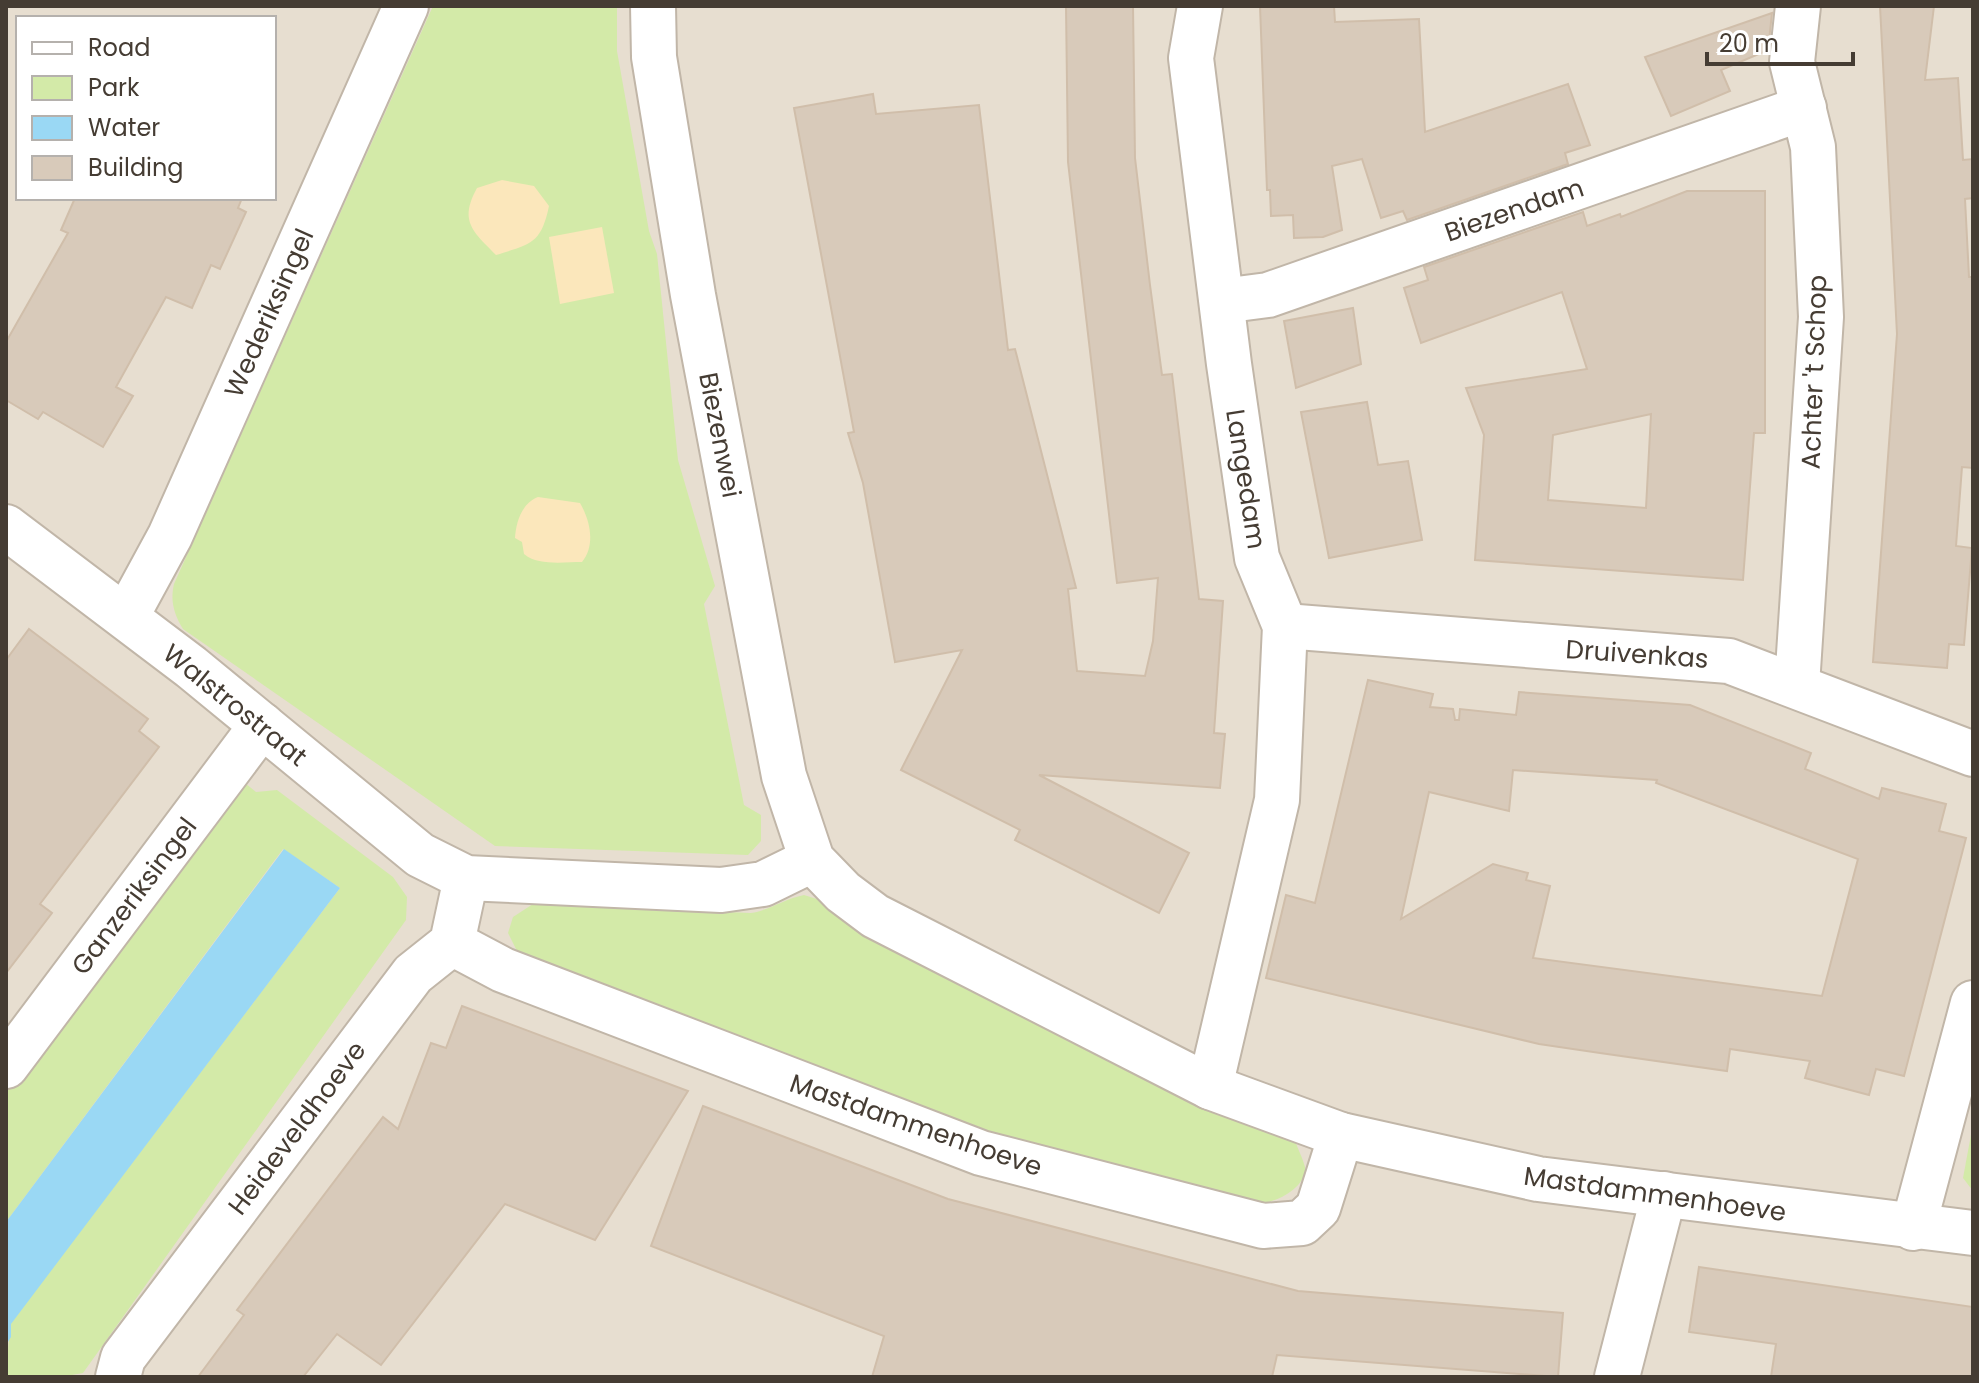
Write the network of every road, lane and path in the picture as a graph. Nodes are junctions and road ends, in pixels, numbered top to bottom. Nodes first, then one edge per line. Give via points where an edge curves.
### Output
1 (406, 6) edge
2 (653, 6) edge
3 (1200, 6) edge
4 (1767, 6) edge
5 (1798, 6) edge
6 (1792, 62) junction
7 (1804, 108) junction
8 (1222, 301) junction
9 (6, 527) edge
10 (126, 617) junction
11 (1285, 626) junction
12 (1797, 685) junction
13 (262, 725) junction
14 (1973, 754) edge
15 (812, 860) junction
16 (466, 878) junction
17 (452, 943) junction
18 (1973, 1003) edge
19 (6, 1066) edge
20 (1210, 1087) junction
21 (1341, 1135) junction
22 (1664, 1194) junction
23 (1913, 1228) junction
24 (1973, 1233) edge
25 (118, 1377) edge
26 (1617, 1377) edge

1 - 10 street, Wederiksingel via 170,536
2 - 15 street, Biezenwei via 654,57 693,295 784,776
3 - 8 street, Langedam via 1191,58
4 - 6 street, Achter 't Schop
5 - 6 street, Achter 't Schop
6 - 7 street, Achter 't Schop
7 - 8 street, Biezendam via 1268,295
7 - 12 street, Achter 't Schop via 1813,147 1821,317
8 - 11 street, Langedam via 1257,558
9 - 10 street, Walstrostraat
10 - 13 street, Walstrostraat
11 - 12 street, Druivenkas via 1729,661
11 - 20 street, Langedam via 1277,800
12 - 14 street, Druivenkas
13 - 16 street, Walstrostraat via 420,855
13 - 19 street, Ganzeriksingel
15 - 16 street via 763,884 721,890
15 - 20 street, Mastdammenhoeve via 875,916
16 - 17 street
17 - 21 street, Mastdammenhoeve via 531,981 981,1153 1263,1226 1302,1223 1318,1208
17 - 25 street, Heideveldhoeve via 413,974 123,1358
18 - 23 street
20 - 21 street, Mastdammenhoeve
21 - 22 street, Mastdammenhoeve via 1538,1179
22 - 23 street, Mastdammenhoeve
22 - 26 street
23 - 24 street, Mastdammenhoeve

